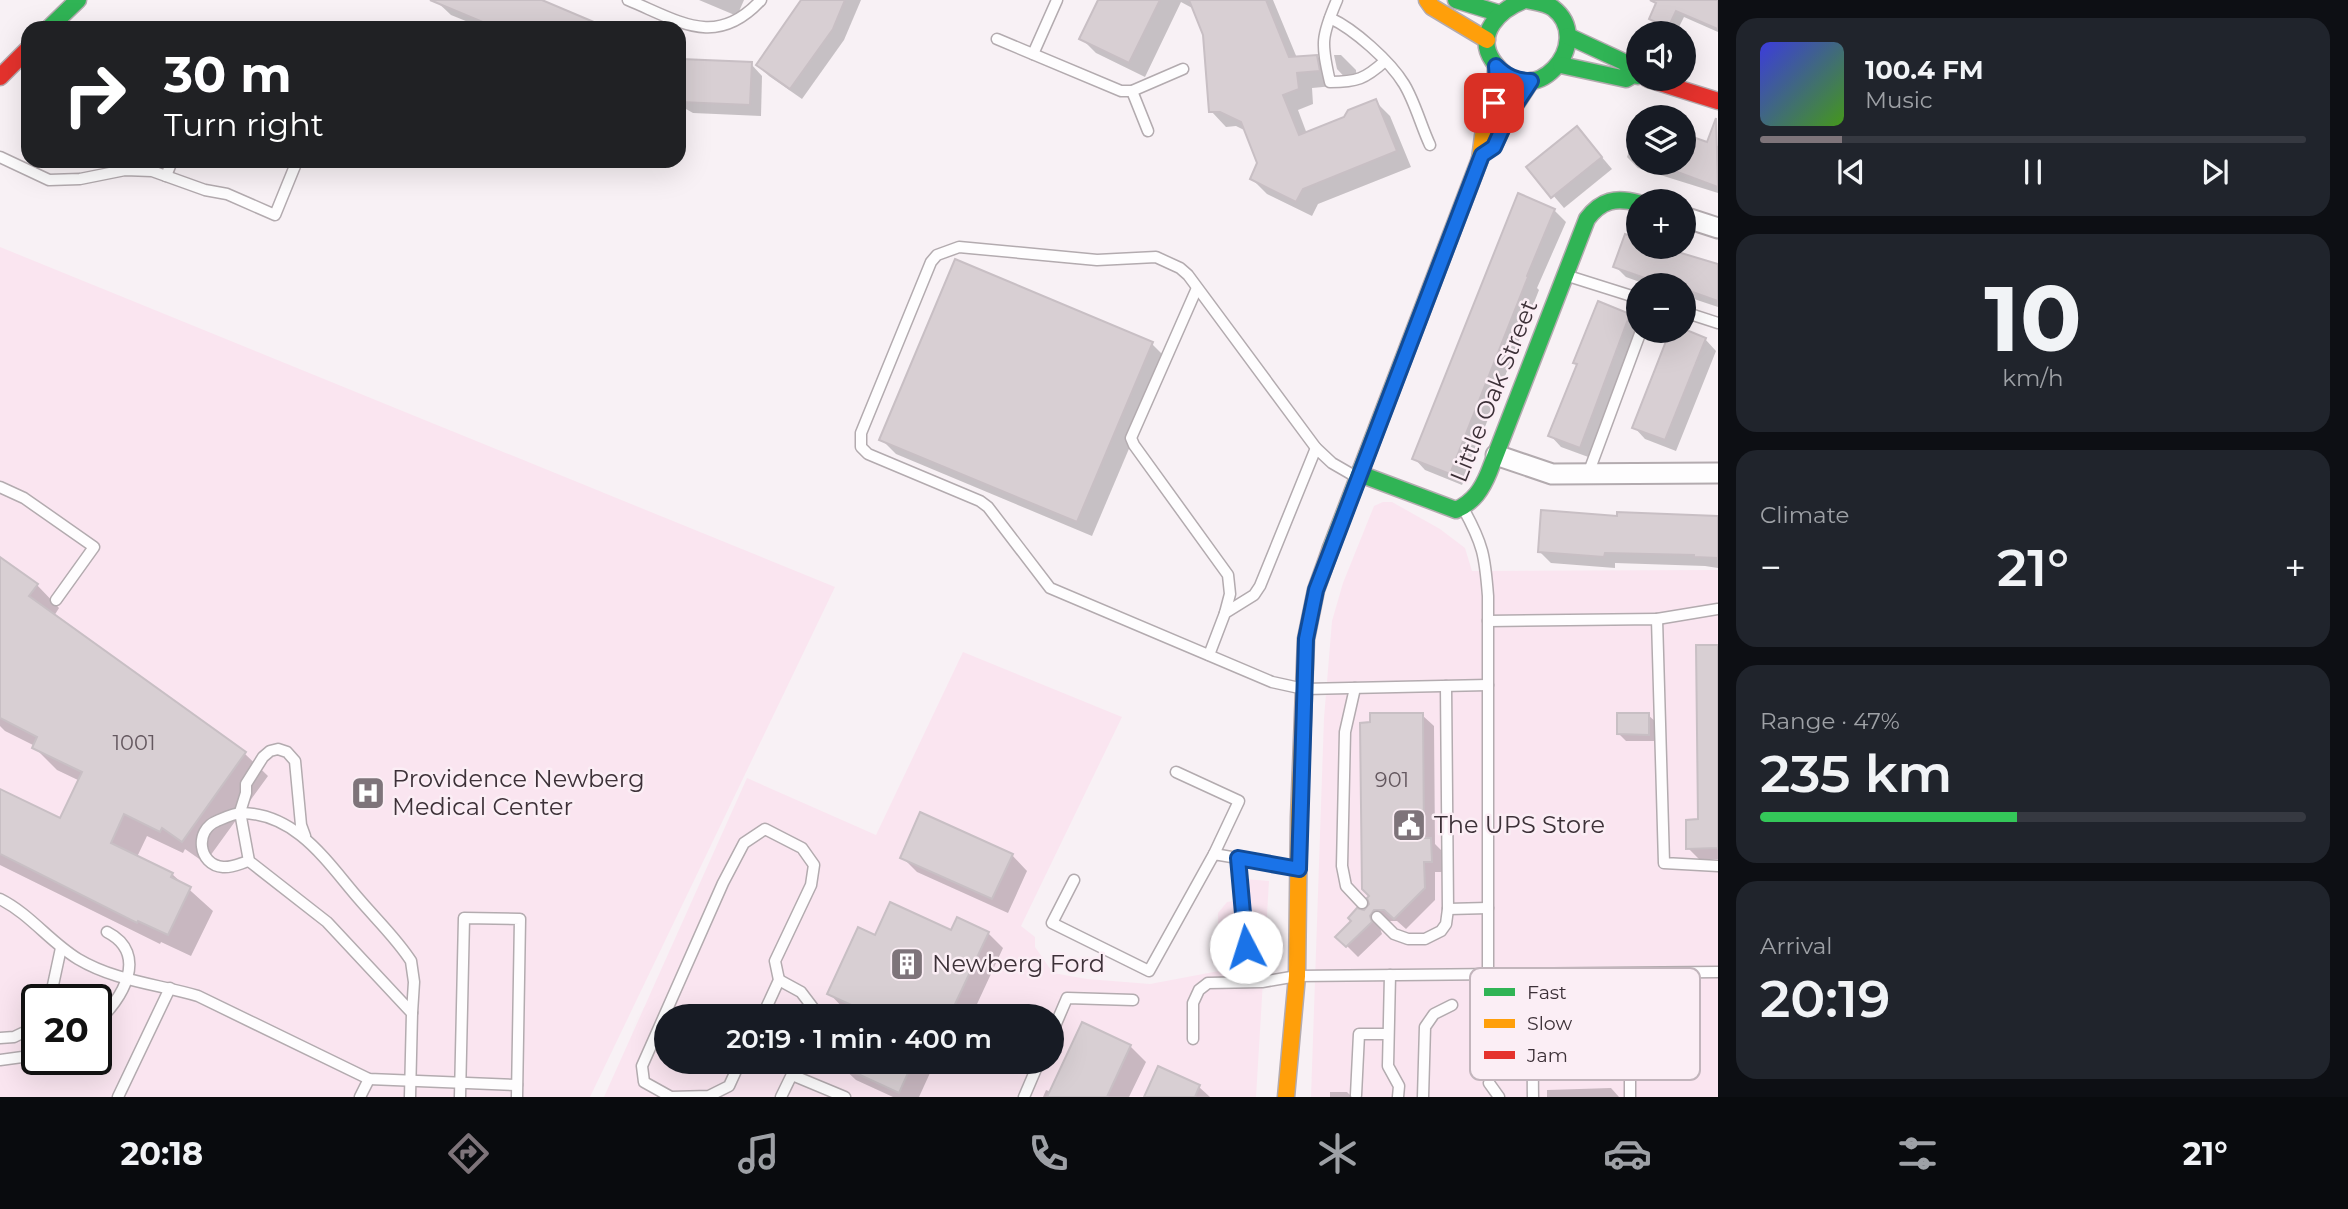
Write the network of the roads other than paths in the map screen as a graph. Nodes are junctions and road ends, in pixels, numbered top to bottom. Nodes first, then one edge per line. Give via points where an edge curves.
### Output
1 (78, 0) edge
2 (628, 0) edge
3 (761, 0) edge
4 (1057, 0) edge
5 (1338, 0) edge
6 (1427, 0) edge
7 (1456, 0) edge
8 (1526, 0) edge
9 (1557, 5) edge
10 (1497, 13) junction
11 (1330, 18) junction
12 (56, 21) edge
13 (679, 21) edge
14 (686, 24) edge
15 (1568, 36) junction
16 (997, 39) dead end
17 (1487, 40) junction
18 (1033, 54) junction
19 (21, 56) edge
20 (1385, 61) junction
21 (1626, 64) edge
22 (1561, 65) junction
23 (1496, 66) junction
24 (1183, 69) dead end
25 (0, 77) edge
26 (1626, 79) edge
27 (1531, 81) junction
28 (1687, 91) edge
29 (1132, 92) junction
30 (1718, 101) edge
31 (1148, 131) dead end
32 (1430, 145) dead end
33 (1482, 155) junction
34 (0, 157) edge
35 (21, 167) edge
36 (23, 168) edge
37 (169, 168) edge
38 (294, 168) edge
39 (166, 176) junction
40 (1626, 200) edge
41 (1696, 221) edge
42 (1718, 228) edge
43 (1565, 275) junction
44 (1197, 288) junction
45 (1626, 294) edge
46 (1696, 316) edge
47 (1718, 323) edge
48 (1637, 343) edge
49 (1316, 449) junction
50 (1496, 455) junction
51 (1718, 473) edge
52 (1588, 474) junction
53 (1359, 476) junction
54 (0, 487) edge
55 (1463, 508) junction
56 (56, 600) dead end
57 (1718, 608) edge
58 (1224, 613) junction
59 (1657, 619) junction
60 (1488, 621) junction
61 (1209, 655) junction
62 (1488, 685) junction
63 (1446, 686) junction
64 (1355, 688) junction
65 (1304, 689) junction
66 (1177, 772) dead end
67 (240, 812) junction
68 (305, 836) junction
69 (1214, 854) junction
70 (1238, 858) junction
71 (249, 861) junction
72 (1718, 866) edge
73 (1299, 869) junction
74 (1074, 880) dead end
75 (0, 899) edge
76 (1362, 903) dead end
77 (1488, 908) junction
78 (1448, 909) junction
79 (1377, 917) dead end
80 (107, 932) dead end
81 (1246, 947) dead end
82 (61, 948) junction
83 (1488, 968) edge
84 (1700, 972) edge
85 (1718, 972) edge
86 (1390, 975) junction
87 (1470, 975) edge
88 (1297, 976) junction
89 (779, 980) junction
90 (127, 981) junction
91 (53, 984) edge
92 (170, 988) junction
93 (1133, 1000) dead end
94 (669, 1004) edge
95 (768, 1004) edge
96 (810, 1004) edge
97 (112, 1005) edge
98 (1064, 1005) edge
99 (1452, 1005) dead end
100 (412, 1013) junction
101 (21, 1034) edge
102 (1388, 1034) junction
103 (0, 1038) edge
104 (654, 1039) edge
105 (1193, 1039) dead end
106 (21, 1057) edge
107 (0, 1059) edge
108 (734, 1074) edge
109 (1034, 1074) edge
110 (792, 1075) joint
111 (369, 1079) junction
112 (410, 1081) junction
113 (1489, 1083) dead end
114 (461, 1084) junction
115 (517, 1085) junction
116 (1356, 1095) dead end
117 (118, 1097) edge
118 (360, 1097) edge
119 (410, 1097) edge
120 (460, 1097) edge
121 (517, 1097) edge
122 (781, 1097) edge
123 (845, 1097) edge
124 (1024, 1097) edge
125 (1286, 1097) edge
126 (1398, 1097) edge
127 (1423, 1097) edge
128 (1499, 1097) edge

1 - 12 street
2 - 13 lane
3 - 14 lane via 747,15 729,24 709,28
4 - 18 lane
5 - 11 lane
6 - 17 street
7 - 10 street
8 - 9 street
8 - 10 street
9 - 15 street
10 - 17 street
11 - 20 lane
11 - 20 lane via 1322,47 1330,82 1354,82
15 - 21 street
15 - 22 street
16 - 18 lane
17 - 23 street
18 - 29 lane
19 - 25 street
20 - 32 lane via 1404,85
22 - 26 street
22 - 27 street
23 - 27 street via 1506,75
23 - 33 street via 1494,103 1480,142
24 - 29 lane
27 - 33 street via 1494,147
28 - 30 street
29 - 31 lane
33 - 53 street
34 - 35 lane
36 - 39 lane via 49,180 125,170
37 - 39 lane
38 - 39 lane via 275,215 227,194
40 - 43 street, Little Oak Street via 1604,201 1594,209
41 - 42 street
43 - 45 lane
43 - 50 street, Little Oak Street
44 - 49 lane
44 - 58 lane via 1131,438 1228,575 1230,594
44 - 61 lane via 1180,268 1156,257 1097,260 959,247 937,255 861,433 861,447 980,501 1051,588
46 - 47 lane
48 - 52 lane
49 - 53 lane
49 - 58 lane via 1260,586 1254,595
50 - 52 street via 1552,474
50 - 55 street, Little Oak Street via 1482,489
51 - 52 street
53 - 55 street, Little Oak Street via 1436,505
53 - 65 street via 1316,590 1306,639
54 - 56 lane via 24,498 94,547
55 - 60 lane via 1486,562
57 - 59 lane
58 - 61 lane
59 - 60 lane
59 - 72 lane via 1664,863
60 - 62 lane
61 - 65 lane via 1272,682
62 - 63 lane
62 - 77 lane
63 - 64 lane
63 - 78 lane
64 - 65 lane
64 - 76 lane via 1345,732 1342,866 1346,886
65 - 73 street
66 - 69 lane via 1239,801
67 - 68 lane via 272,817
67 - 68 lane via 246,785 262,757 278,749 287,752 295,761
67 - 71 lane
67 - 71 lane via 211,823 201,843 211,863 222,867
68 - 100 lane via 411,961
69 - 70 lane
69 - 74 lane via 1149,971 1052,923
70 - 73 lane
70 - 81 lane
71 - 100 lane via 327,922
73 - 88 street
75 - 82 lane via 25,914
77 - 78 lane
77 - 83 lane
78 - 79 lane via 1441,931 1425,939 1394,934
80 - 90 lane via 128,956
82 - 90 lane
82 - 91 lane
84 - 85 lane
86 - 87 lane
86 - 88 lane
86 - 102 lane
88 - 105 lane via 1208,983 1194,1003
88 - 125 street
89 - 94 lane via 775,961 811,885 814,865 802,848 765,830 744,843
89 - 95 lane
89 - 96 lane via 801,992
90 - 92 lane
90 - 97 lane
92 - 111 lane via 198,996
92 - 117 lane
93 - 98 lane via 1067,998
99 - 127 lane via 1434,1014 1425,1027
100 - 112 lane
101 - 103 lane
102 - 116 lane via 1359,1034
102 - 126 lane via 1388,1066 1399,1086
104 - 108 lane via 642,1066 643,1082 671,1097 709,1096 729,1086
106 - 107 lane
109 - 124 lane
110 - 122 lane
110 - 123 lane
111 - 112 lane
111 - 118 lane
112 - 114 lane
112 - 119 lane
113 - 128 lane
114 - 115 lane
114 - 115 lane via 464,918 520,919
114 - 120 lane
115 - 121 lane

